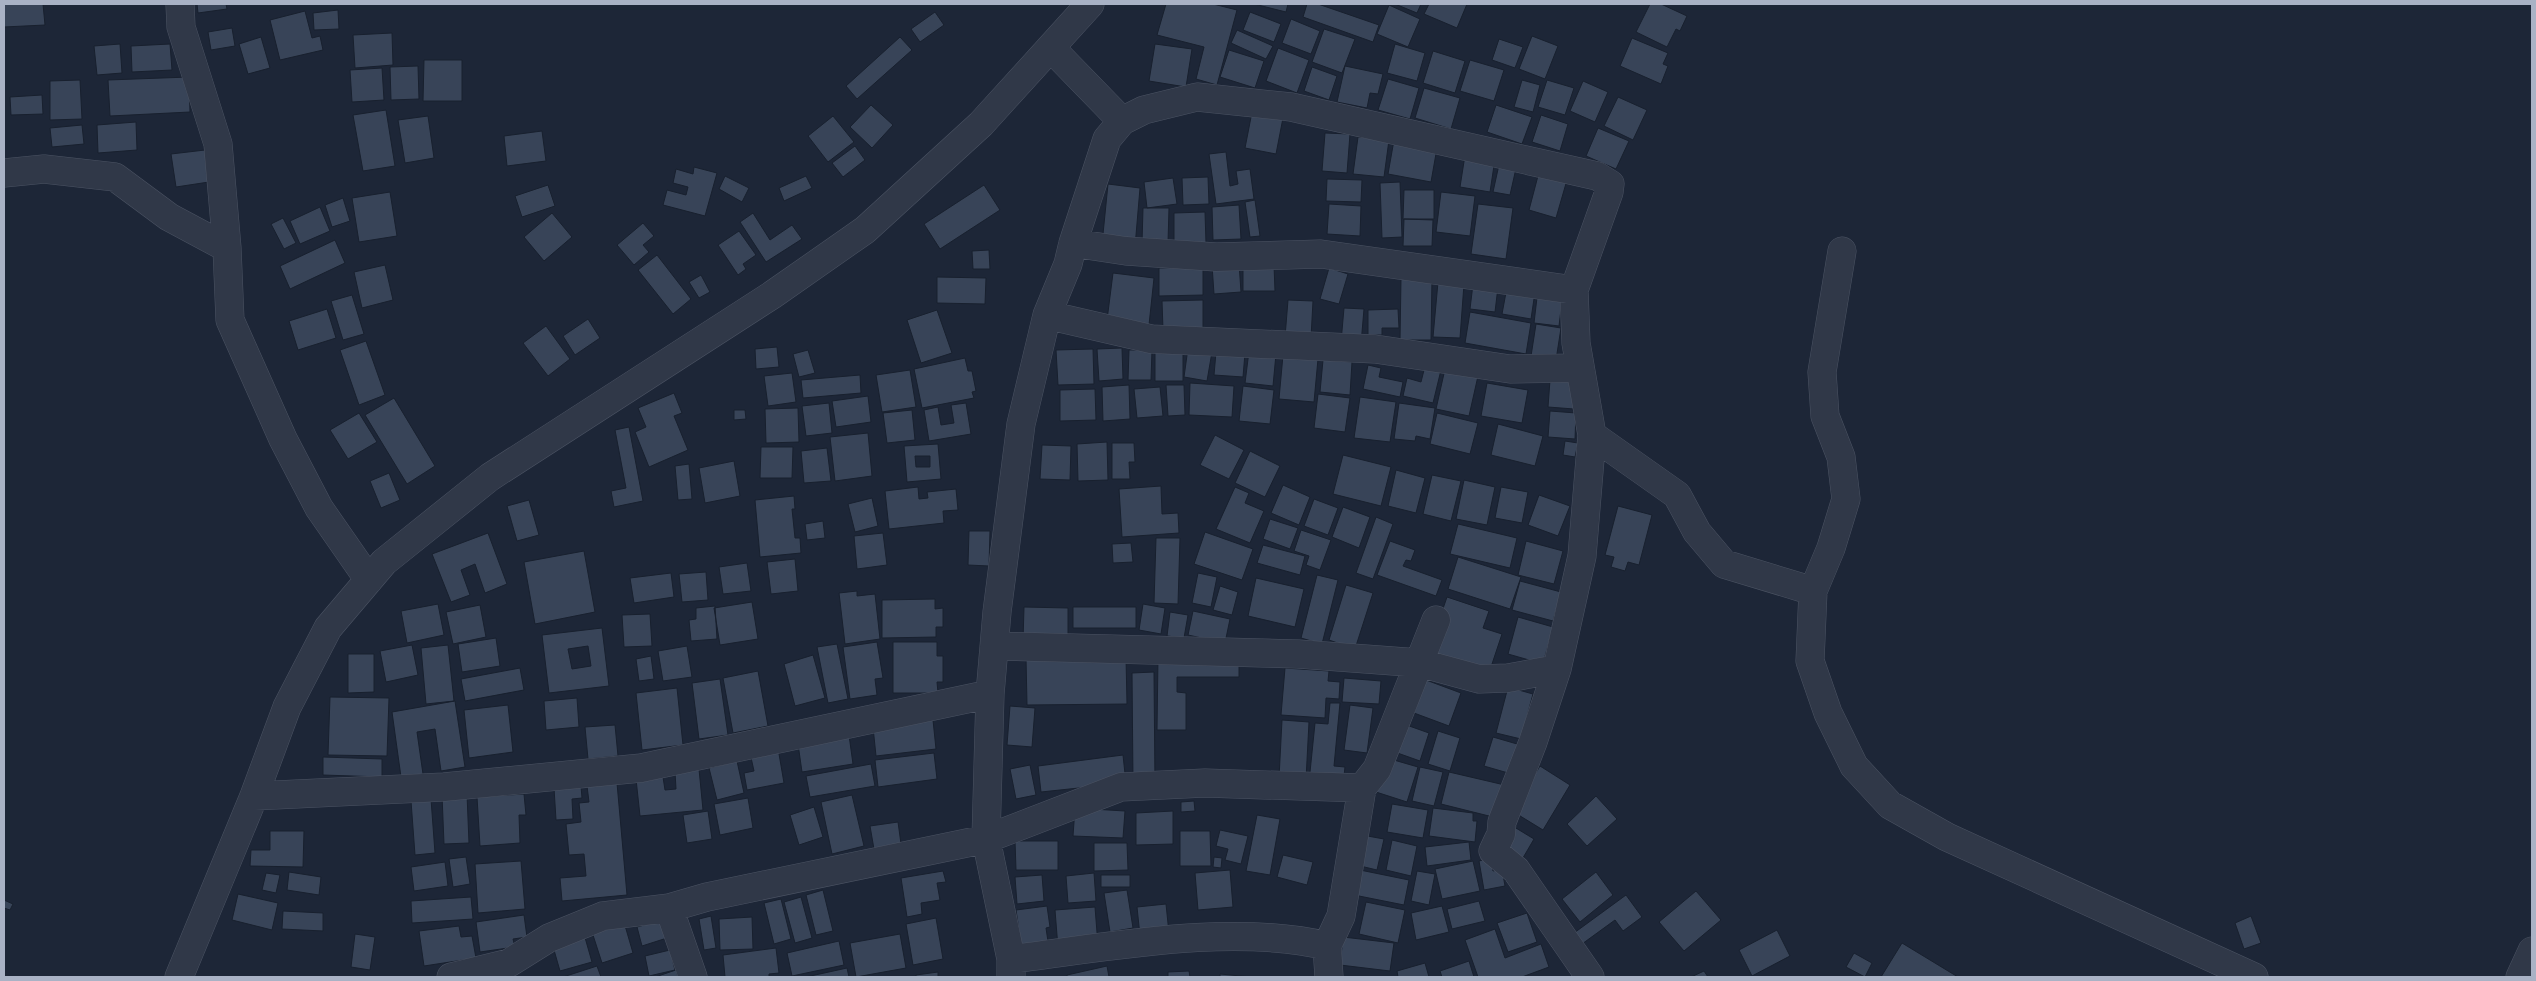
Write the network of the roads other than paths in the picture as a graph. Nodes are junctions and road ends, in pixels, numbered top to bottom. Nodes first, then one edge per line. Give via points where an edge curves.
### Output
1 (180, 4) edge
2 (1090, 4) edge
3 (1051, 48) junction
4 (1122, 121) junction
5 (4, 174) edge
6 (1073, 243) junction
7 (227, 248) junction
8 (1842, 251) dead end
9 (1574, 290) junction
10 (1048, 315) junction
11 (1580, 368) junction
12 (1592, 435) junction
13 (369, 580) junction
14 (1813, 591) junction
15 (1436, 620) dead end
16 (994, 646) junction
17 (1420, 663) junction
18 (1558, 669) junction
19 (990, 694) junction
20 (1362, 788) junction
21 (254, 796) junction
22 (986, 839) junction
23 (668, 908) junction
24 (1327, 946) junction
25 (2532, 951) edge
26 (1011, 968) edge
27 (179, 977) edge
28 (451, 977) edge
29 (693, 977) edge
30 (1329, 977) edge
31 (1590, 977) edge
32 (2254, 977) edge
33 (2520, 977) edge

1 - 7 street via 181,27 218,144
2 - 3 street
3 - 4 street
3 - 13 street via 980,124 865,230 772,295 490,478 384,562
4 - 6 street via 1107,139
4 - 9 street via 1144,110 1198,97 1292,107 1597,176 1610,184 1609,192
5 - 7 street via 44,169 115,178 169,217
6 - 9 street via 1126,251 1216,257 1321,254
6 - 10 street
7 - 13 street via 230,320 283,439 319,508
8 - 14 street via 1822,372 1826,416 1841,457 1846,499
9 - 11 street
10 - 11 street via 1151,339 1375,349 1510,369
10 - 16 street via 1021,424
11 - 12 street
12 - 14 street via 1677,496 1697,532 1724,564
12 - 18 street via 1582,556
13 - 21 street via 328,628 287,707
14 - 32 street via 1810,661 1828,713 1854,766 1890,805 1947,837
15 - 17 street
16 - 17 street via 1298,654
16 - 19 street
17 - 18 street via 1479,679 1508,678
17 - 20 street via 1376,769
18 - 31 street via 1493,851 1516,870
19 - 21 street via 641,768 444,787
19 - 22 street
20 - 22 street via 1204,783 1121,787
20 - 24 street via 1341,916
21 - 27 street
22 - 23 street
22 - 26 street
23 - 28 street via 604,916 549,938 509,963
23 - 29 street
24 - 26 street via 1295,938 1186,938
24 - 30 street
25 - 33 street

